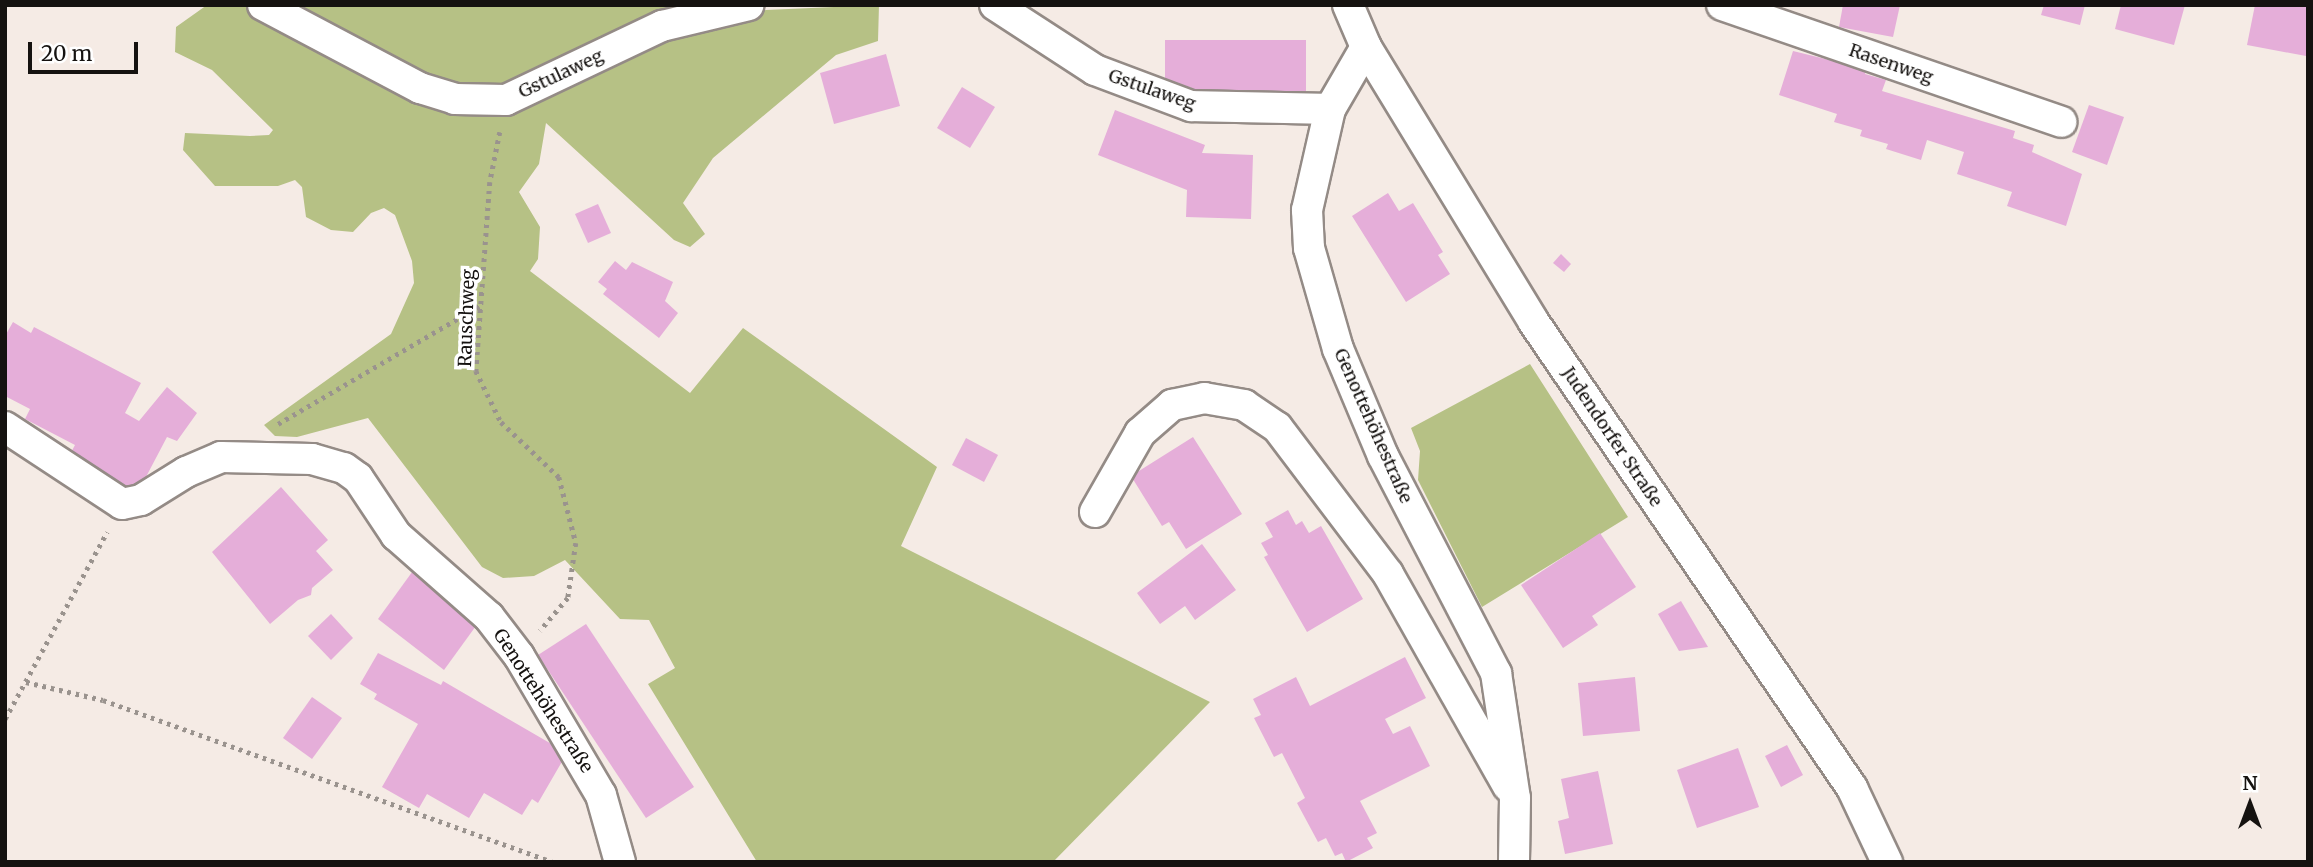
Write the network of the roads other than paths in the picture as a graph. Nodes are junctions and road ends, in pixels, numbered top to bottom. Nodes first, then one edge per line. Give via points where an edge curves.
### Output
1 (263, 5) edge
2 (749, 5) edge
3 (995, 5) edge
4 (1348, 5) edge
5 (1722, 5) edge
6 (1366, 47) junction
7 (1330, 109) junction
8 (2061, 122) dead end
9 (5, 427) edge
10 (1095, 512) dead end
11 (1515, 798) junction
12 (620, 862) edge
13 (1514, 862) edge
14 (1534, 862) edge
15 (1887, 862) edge

1 - 2 street, Gstulaweg via 420,88 455,99 506,100 662,26
3 - 7 street, Gstulaweg via 1095,70 1191,106
4 - 6 street, Judendorfer Straße
5 - 8 street, Rasenweg
6 - 7 street, Genottehöhestraße
6 - 15 street, Judendorfer Straße via 1533,321 1852,788
7 - 11 street, Genottehöhestraße via 1307,225 1324,307 1383,456 1496,673
9 - 12 street, Genottehöhestraße via 122,503 141,500 221,457 330,462 358,478 396,535 489,617 519,656 601,795
10 - 11 street, Genottehöhestraße via 1140,433 1172,405 1204,398 1244,405 1277,427 1388,574
11 - 13 street, Genottehöhestraße
11 - 14 street, Genottehöhestraße

